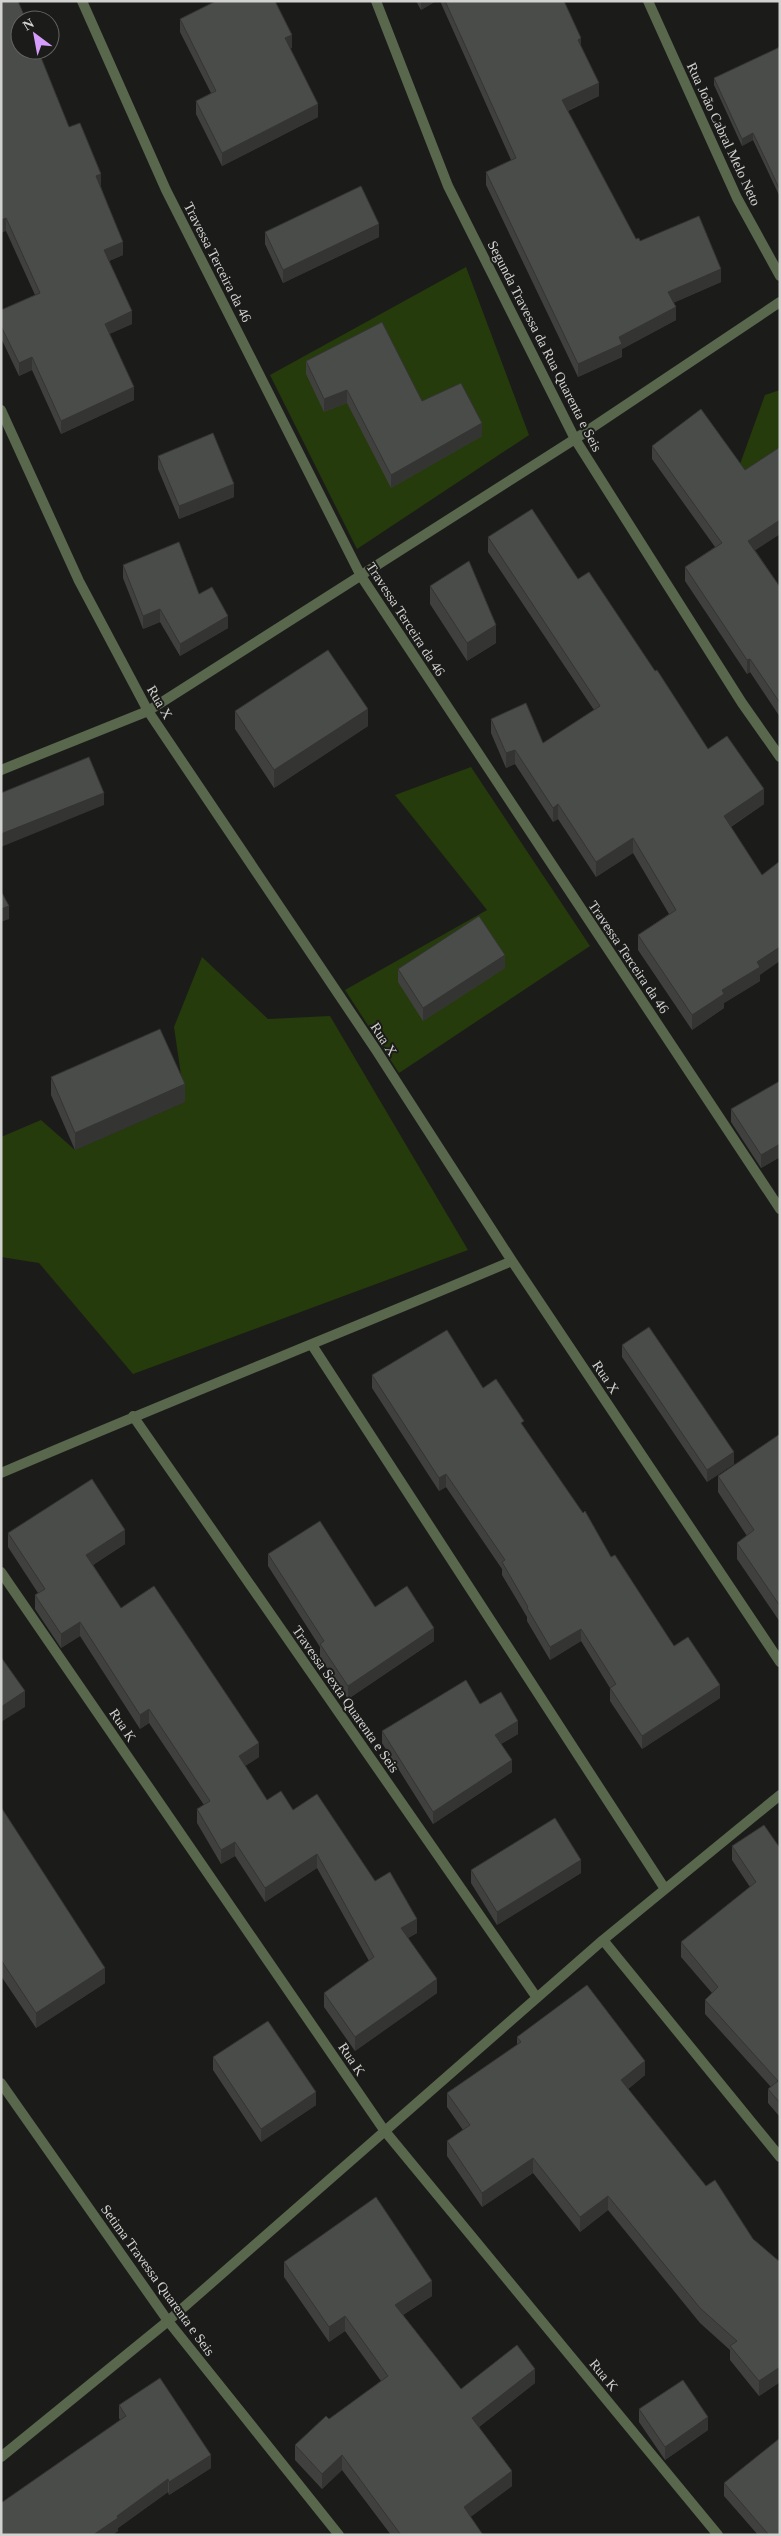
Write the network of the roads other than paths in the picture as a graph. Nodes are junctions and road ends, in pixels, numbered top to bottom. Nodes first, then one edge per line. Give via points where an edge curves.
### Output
1 (82, 1) edge
2 (376, 1) edge
3 (648, 1) edge
4 (780, 276) edge
5 (780, 302) edge
6 (1, 410) edge
7 (575, 439) junction
8 (360, 576) junction
9 (148, 711) junction
10 (780, 757) edge
11 (1, 770) edge
12 (780, 1210) edge
13 (512, 1261) junction
14 (312, 1345) junction
15 (133, 1416) junction
16 (1, 1473) edge
17 (1, 1572) edge
18 (780, 1662) edge
19 (780, 1795) edge
20 (665, 1889) junction
21 (603, 1940) junction
22 (536, 1998) junction
23 (1, 2083) edge
24 (384, 2130) junction
25 (780, 2157) edge
26 (168, 2322) junction
27 (1, 2457) edge
28 (339, 2535) edge
29 (718, 2535) edge

1 - 8 street, Travessa Terceira da 46 via 166,190
2 - 7 street, Segunda Travessa da Rua Quarenta e Seis via 448,186
3 - 4 street, Rua João Cabral Melo Neto via 737,198
5 - 7 street
6 - 9 street, Rua X via 79,581
7 - 8 street
7 - 10 street, Segunda Travessa da Rua Quarenta e Seis via 742,704
8 - 9 street
8 - 12 street, Travessa Terceira da 46
9 - 11 street
9 - 13 street, Rua X via 376,1050
13 - 14 street
13 - 18 street, Rua X
14 - 15 street
14 - 20 street
15 - 16 street
15 - 22 street, Travessa Sexta Quarenta e Seis
17 - 24 street, Rua K
19 - 20 street
20 - 21 street
21 - 22 street
21 - 25 street
22 - 24 street
23 - 26 street, Setima Travessa Quarenta e Seis
24 - 26 street
24 - 29 street, Rua K
26 - 27 street
26 - 28 street, Setima Travessa Quarenta e Seis

